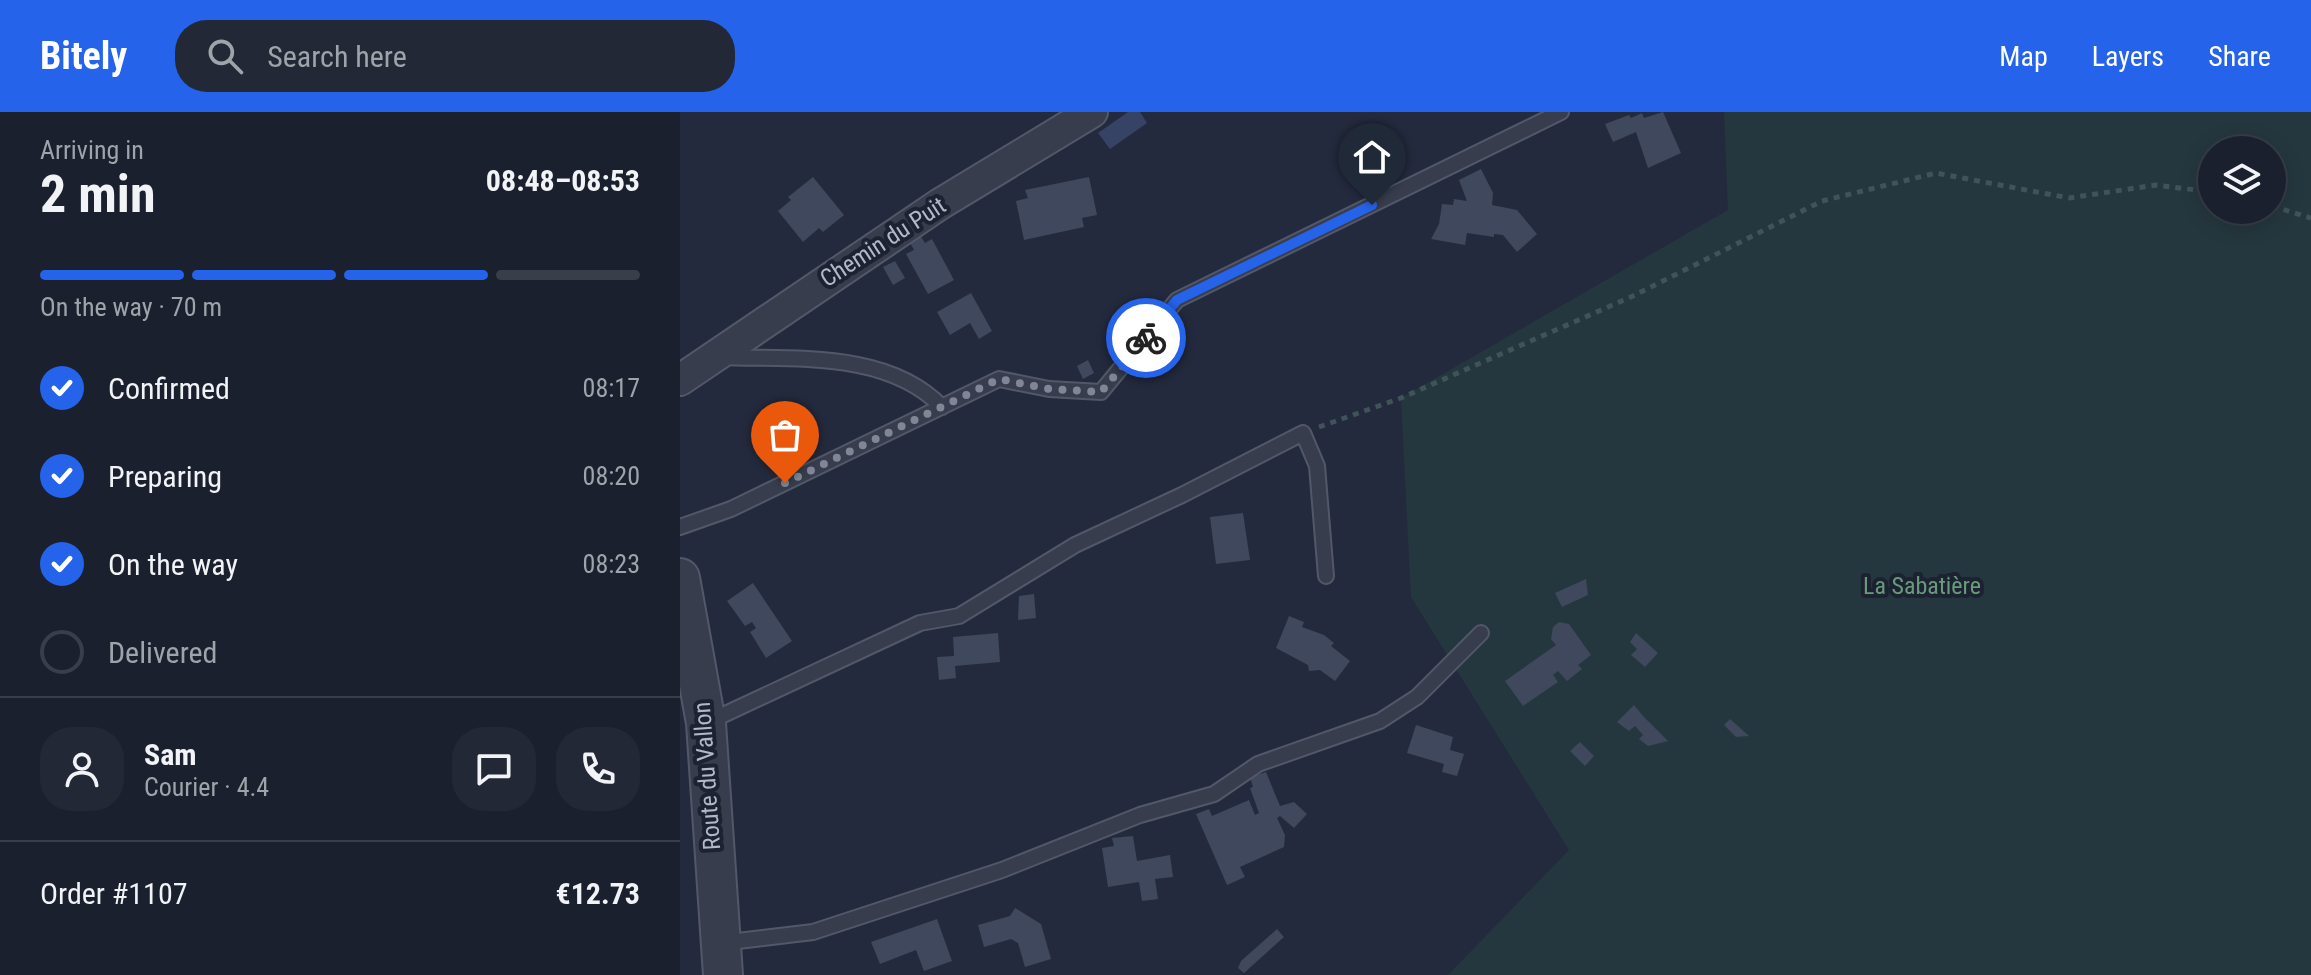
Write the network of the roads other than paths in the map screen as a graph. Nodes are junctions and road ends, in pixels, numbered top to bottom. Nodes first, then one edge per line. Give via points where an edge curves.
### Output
1 (1092, 112) edge
2 (1561, 112) edge
3 (712, 357) junction
4 (680, 380) edge
5 (942, 407) junction
6 (680, 527) edge
7 (1326, 576) dead end
8 (680, 578) edge
9 (1481, 633) dead end
10 (706, 723) junction
11 (722, 959) edge

1 - 3 street, Chemin du Puit via 940,204
2 - 5 lane via 1177,300 1101,392 999,379
3 - 4 street, Chemin du Puit
3 - 5 lane via 816,360 890,372 924,388
5 - 6 lane via 731,509
7 - 10 lane via 1317,466 1303,433 1075,545 959,616 920,623
8 - 10 street, Route du Vallon
9 - 11 lane via 1417,697 1380,721 1258,764 1214,794 1140,815 1002,870
10 - 11 street, Route du Vallon

